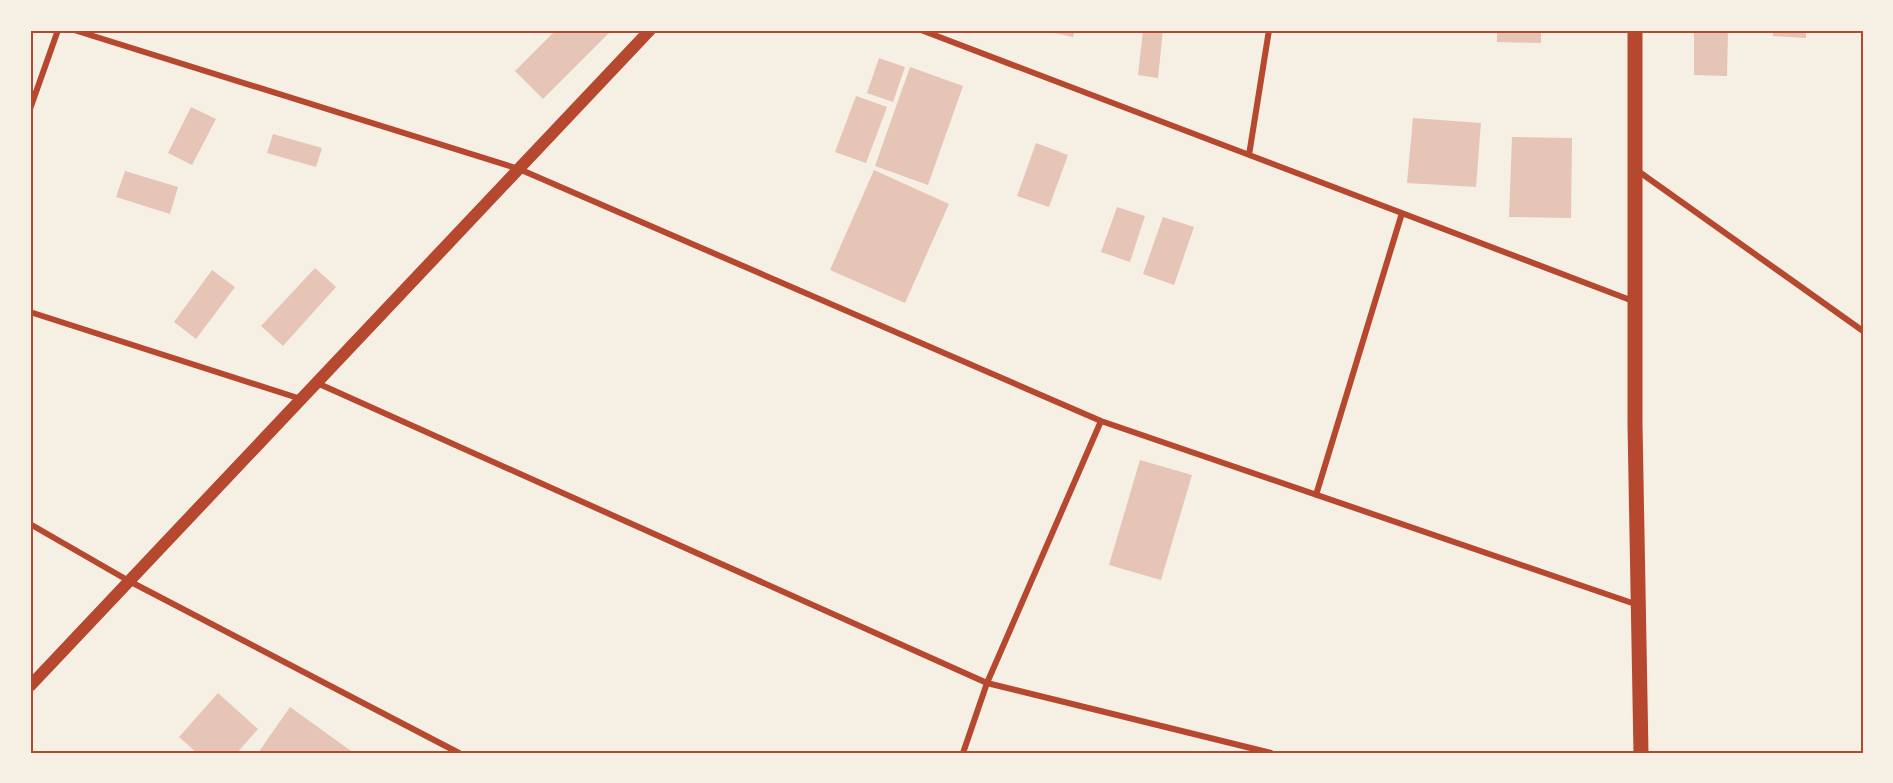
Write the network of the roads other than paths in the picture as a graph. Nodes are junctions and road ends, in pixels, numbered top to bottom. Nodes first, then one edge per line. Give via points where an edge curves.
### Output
1 (58, 30) edge
2 (74, 30) edge
3 (650, 30) edge
4 (921, 30) edge
5 (1269, 30) edge
6 (1635, 30) edge
7 (30, 109) edge
8 (1249, 155) junction
9 (519, 169) junction
10 (1635, 169) junction
11 (1402, 213) junction
12 (1635, 302) junction
13 (30, 312) edge
14 (1863, 331) edge
15 (316, 383) junction
16 (301, 399) junction
17 (1101, 421) junction
18 (1316, 495) junction
19 (30, 524) edge
20 (129, 581) junction
21 (1639, 605) junction
22 (987, 683) junction
23 (30, 686) edge
24 (459, 753) edge
25 (963, 753) edge
26 (1271, 753) edge
27 (1641, 753) edge

1 - 7 street
2 - 9 street
3 - 9 main road
4 - 8 street
5 - 8 street
6 - 10 main road
8 - 11 street
9 - 15 main road
9 - 17 street
10 - 12 main road
10 - 14 street
11 - 12 street
11 - 18 street
12 - 21 main road
13 - 16 street
15 - 16 main road
15 - 22 street
16 - 20 main road
17 - 18 street
17 - 22 street
18 - 21 street
19 - 20 street
20 - 23 main road
20 - 24 street
21 - 27 main road
22 - 25 street
22 - 26 street

